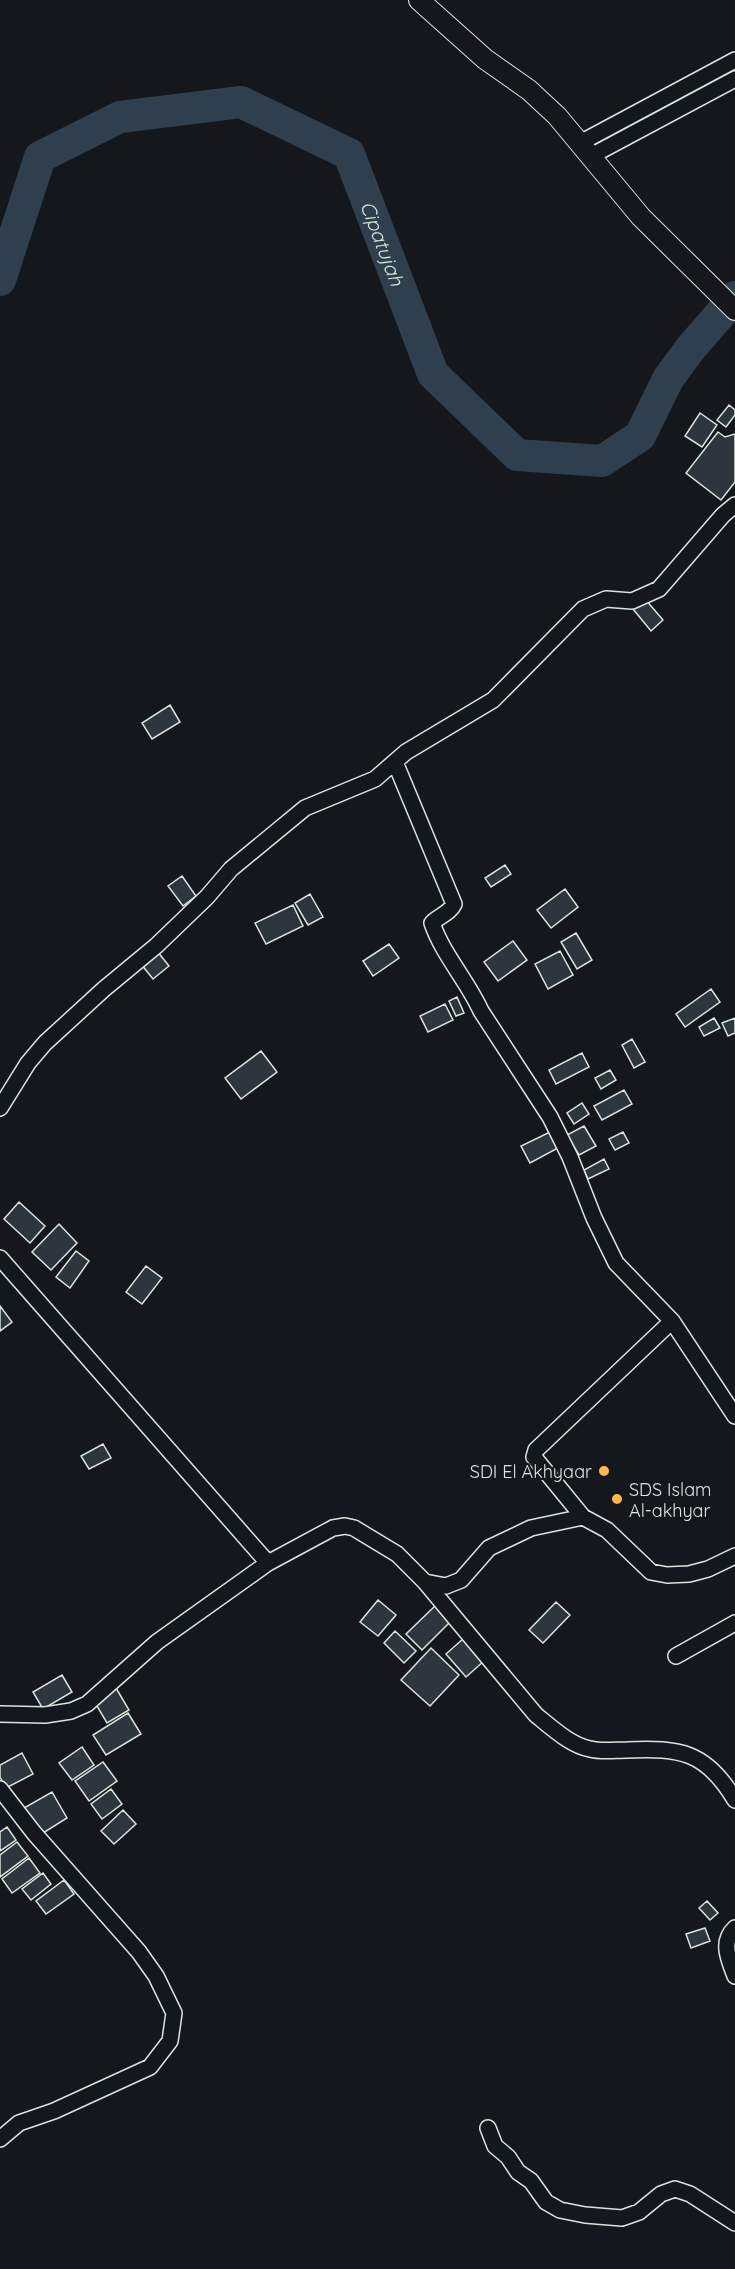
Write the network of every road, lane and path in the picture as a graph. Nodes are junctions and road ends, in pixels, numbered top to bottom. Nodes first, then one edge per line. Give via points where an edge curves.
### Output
1 (419, 0) edge
2 (735, 60) edge
3 (735, 79) edge
4 (586, 150) junction
5 (735, 310) edge
6 (735, 505) edge
7 (395, 762) junction
8 (0, 1108) edge
9 (0, 1258) edge
10 (672, 1321) junction
11 (735, 1416) edge
12 (583, 1517) junction
13 (735, 1556) edge
14 (268, 1563) junction
15 (425, 1582) junction
16 (735, 1623) edge
17 (676, 1656) dead end
18 (0, 1714) edge
19 (0, 1789) edge
20 (735, 1800) edge
21 (735, 1928) edge
22 (735, 1976) edge
23 (488, 2128) dead end
24 (0, 2139) edge
25 (735, 2223) edge

1 - 4 street via 485,60 529,90
2 - 4 street
3 - 4 street
4 - 5 street via 642,217
6 - 7 street via 659,590 632,601 606,600 584,609 494,700
7 - 8 street via 375,779 305,808 231,868 156,946 45,1043
7 - 10 street via 454,904 432,923 437,939 550,1117 616,1263
9 - 14 street
10 - 11 street
10 - 12 street via 536,1450 534,1457
12 - 13 street via 607,1530 651,1572 689,1574
12 - 15 street via 531,1528 489,1548 461,1580 446,1586
14 - 15 street via 333,1528 345,1526 397,1554
14 - 18 street via 157,1642 87,1704 45,1715
15 - 20 street via 536,1715 552,1728 589,1749 654,1749 689,1754 709,1767
16 - 17 street
19 - 24 street via 140,1953 174,2013 170,2041 150,2067 19,2123
21 - 22 street via 726,1943
23 - 25 street via 495,2146 531,2181 546,2202 560,2210 622,2218 675,2189 690,2194

